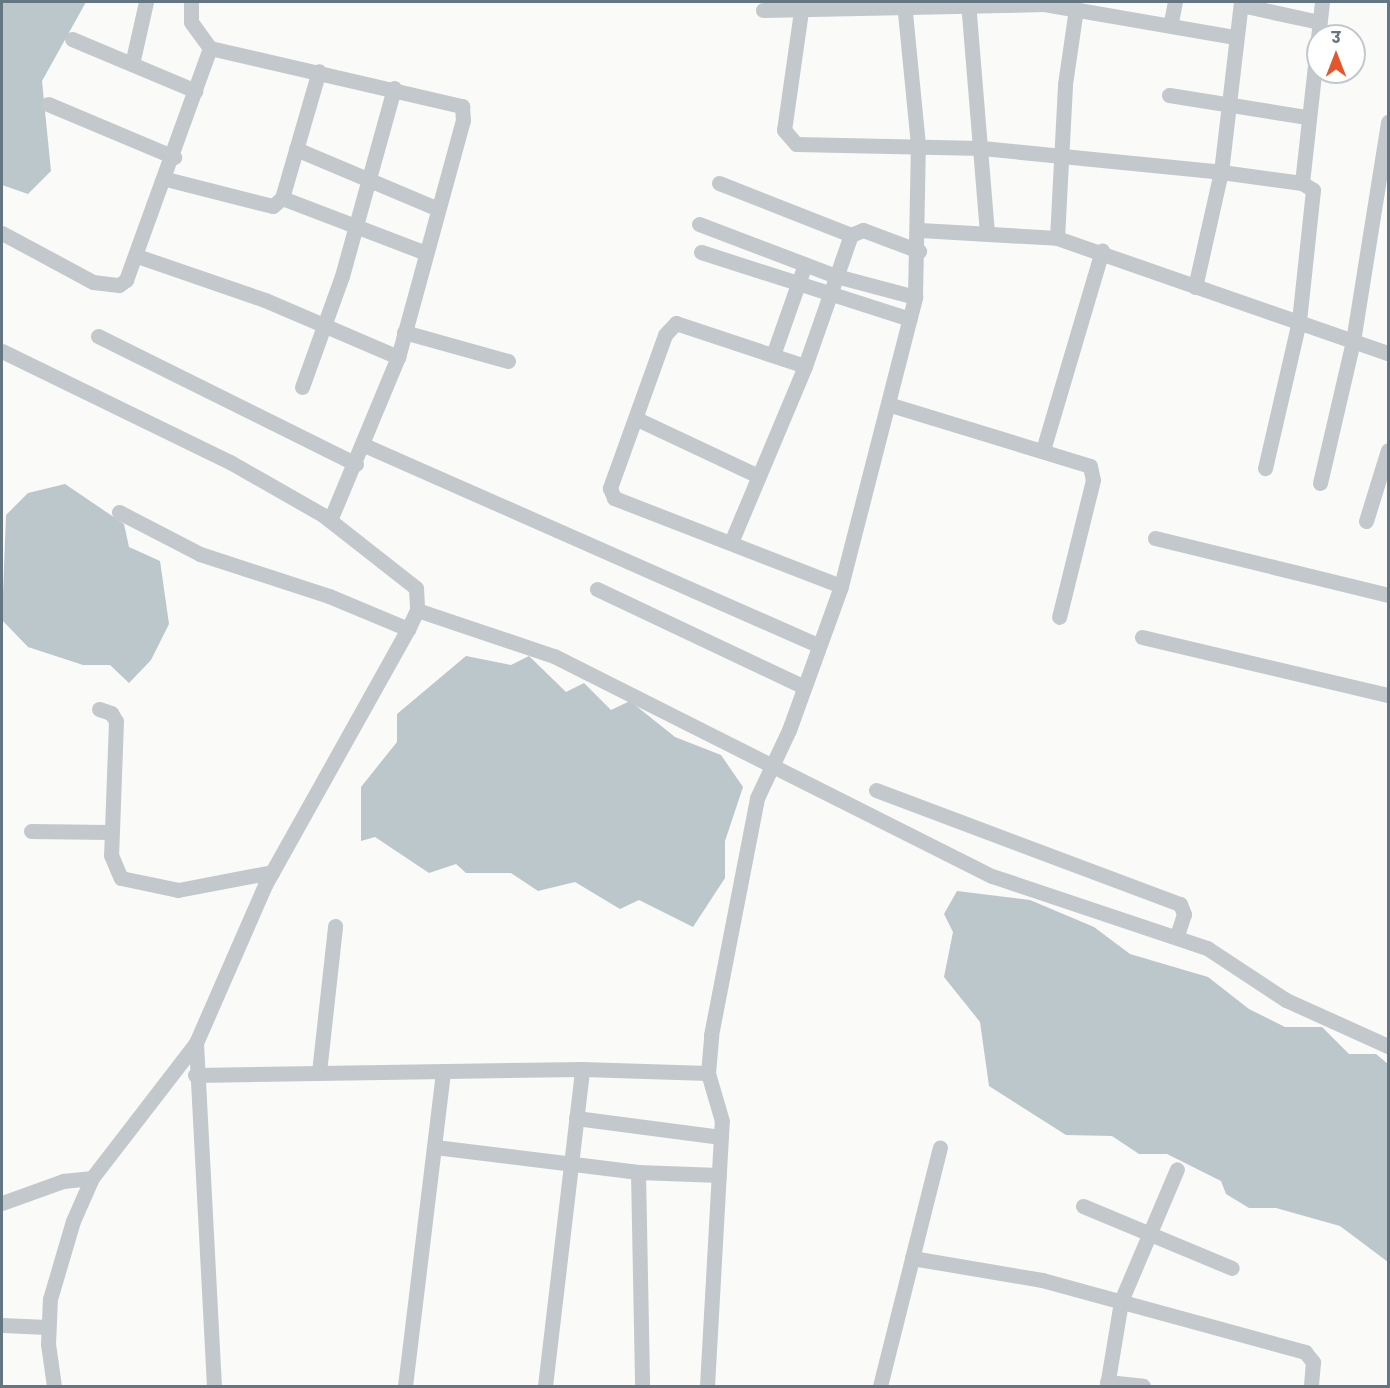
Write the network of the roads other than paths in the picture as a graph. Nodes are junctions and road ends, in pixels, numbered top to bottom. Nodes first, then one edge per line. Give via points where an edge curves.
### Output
1 (146, 2) edge
2 (191, 2) edge
3 (969, 2) edge
4 (1175, 2) edge
5 (1322, 2) edge
6 (904, 3) edge
7 (1044, 3) edge
8 (1241, 3) edge
9 (1117, 7) edge
10 (1076, 9) junction
11 (763, 10) dead end
12 (801, 11) junction
13 (1171, 22) junction
14 (1318, 22) junction
15 (1235, 36) junction
16 (72, 39) dead end
17 (210, 48) junction
18 (132, 64) junction
19 (319, 71) junction
20 (394, 88) junction
21 (196, 91) junction
22 (1169, 95) dead end
23 (48, 104) dead end
24 (1229, 104) junction
25 (1307, 117) junction
26 (1389, 122) edge
27 (918, 145) junction
28 (982, 148) junction
29 (296, 149) junction
30 (174, 157) junction
31 (1060, 158) junction
32 (1221, 172) junction
33 (368, 178) junction
34 (166, 179) junction
35 (720, 183) dead end
36 (1302, 183) junction
37 (282, 198) junction
38 (438, 209) junction
39 (699, 224) dead end
40 (354, 227) junction
41 (2, 233) edge
42 (987, 233) junction
43 (851, 235) junction
44 (1057, 238) junction
45 (920, 240) junction
46 (1102, 251) junction
47 (701, 252) dead end
48 (426, 253) junction
49 (137, 256) junction
50 (805, 264) junction
51 (836, 276) junction
52 (1195, 286) junction
53 (797, 287) junction
54 (828, 297) junction
55 (915, 297) junction
56 (910, 319) junction
57 (1299, 321) junction
58 (325, 324) junction
59 (404, 332) junction
60 (98, 336) dead end
61 (1353, 341) junction
62 (2, 351) edge
63 (1389, 353) edge
64 (773, 355) junction
65 (398, 357) junction
66 (508, 361) dead end
67 (805, 366) junction
68 (302, 387) dead end
69 (891, 405) junction
70 (637, 419) junction
71 (369, 435) junction
72 (1043, 450) junction
73 (1389, 450) edge
74 (356, 464) junction
75 (1265, 468) dead end
76 (758, 476) junction
77 (1320, 483) dead end
78 (119, 512) dead end
79 (330, 520) junction
80 (1366, 521) dead end
81 (1155, 538) dead end
82 (732, 540) junction
83 (841, 586) junction
84 (597, 589) dead end
85 (1389, 595) edge
86 (417, 610) junction
87 (1059, 617) dead end
88 (408, 629) junction
89 (1142, 637) dead end
90 (819, 641) junction
91 (804, 687) junction
92 (1389, 695) edge
93 (99, 710) dead end
94 (771, 761) junction
95 (876, 790) dead end
96 (31, 831) dead end
97 (110, 832) junction
98 (272, 872) junction
99 (335, 926) dead end
100 (1177, 936) junction
101 (196, 1043) junction
102 (1389, 1046) edge
103 (582, 1069) junction
104 (443, 1071) junction
105 (319, 1072) junction
106 (708, 1073) junction
107 (195, 1075) junction
108 (576, 1118) junction
109 (721, 1137) junction
110 (435, 1147) junction
111 (940, 1147) dead end
112 (571, 1163) junction
113 (1177, 1169) dead end
114 (638, 1172) junction
115 (719, 1175) junction
116 (92, 1178) junction
117 (2, 1203) edge
118 (1083, 1206) dead end
119 (1146, 1235) junction
120 (912, 1258) junction
121 (1232, 1268) dead end
122 (1121, 1301) junction
123 (2, 1326) edge
124 (47, 1327) junction
125 (1107, 1384) edge
126 (54, 1386) edge
127 (214, 1386) edge
128 (405, 1386) edge
129 (545, 1386) edge
130 (642, 1386) edge
131 (707, 1386) edge
132 (880, 1386) edge
133 (1143, 1386) edge
134 (1311, 1386) edge

1 - 18 street
2 - 17 street via 191,22
3 - 6 street
3 - 7 street
3 - 28 street
4 - 13 street
5 - 14 street
6 - 12 street
6 - 27 street
7 - 10 street
8 - 14 street
8 - 15 street
9 - 10 street
9 - 13 street
10 - 31 street
11 - 12 street
12 - 27 street via 785,137 796,144
13 - 15 street
14 - 25 street
15 - 24 street
16 - 18 street
17 - 19 street
17 - 21 street
18 - 21 street
19 - 20 street
19 - 29 street
20 - 33 street
20 - 38 street via 462,106 463,120
21 - 30 street
22 - 24 street
23 - 30 street
24 - 25 street
24 - 32 street
25 - 36 street
26 - 61 street
27 - 28 street
27 - 45 street
28 - 31 street
28 - 42 street
29 - 33 street
29 - 37 street
30 - 34 street
31 - 32 street
31 - 44 street
32 - 36 street
32 - 52 street
33 - 38 street
33 - 40 street
34 - 37 street via 264,205
34 - 49 street
35 - 43 street
36 - 57 street via 1313,196
37 - 40 street
38 - 48 street
39 - 50 street
40 - 48 street
40 - 58 street
41 - 49 street via 106,286 126,280
42 - 44 street
42 - 45 street
43 - 45 street via 862,230
43 - 51 street
44 - 46 street
45 - 55 street
46 - 52 street
46 - 72 street
47 - 53 street
48 - 59 street
49 - 58 street
50 - 51 street
50 - 53 street
51 - 54 street
51 - 55 street
52 - 57 street
53 - 54 street
53 - 64 street
54 - 56 street
54 - 67 street
55 - 56 street
56 - 69 street
57 - 61 street
57 - 75 street
58 - 65 street
58 - 68 street
59 - 65 street
59 - 66 street
60 - 74 street
61 - 63 street
61 - 77 street
62 - 79 street via 172,431
64 - 67 street
64 - 70 street via 676,323 665,335
65 - 71 street
67 - 76 street
69 - 72 street
69 - 83 street
70 - 76 street
70 - 82 street via 611,482 614,498
71 - 74 street
71 - 90 street
72 - 87 street via 1093,471
73 - 80 street
74 - 79 street
76 - 82 street
78 - 88 street via 200,554 329,596
79 - 86 street via 416,588
81 - 85 street
82 - 83 street
83 - 90 street
84 - 91 street
86 - 88 street
86 - 94 street via 554,657
88 - 98 street
89 - 92 street
90 - 91 street
91 - 94 street
93 - 97 street via 111,713 116,721
94 - 100 street via 992,876
94 - 106 street via 757,798
95 - 100 street via 1180,904 1184,914
96 - 97 street
97 - 98 street via 116,873 137,884 195,890
98 - 101 street
99 - 105 street
100 - 102 street via 1217,954 1286,1000
101 - 107 street
101 - 116 street
103 - 104 street
103 - 106 street
103 - 108 street
104 - 105 street
104 - 110 street
105 - 107 street
106 - 109 street
107 - 127 street
108 - 109 street
108 - 112 street
109 - 115 street
110 - 112 street
110 - 128 street
111 - 120 street
112 - 114 street
112 - 129 street
113 - 119 street
114 - 115 street
114 - 130 street
115 - 131 street
116 - 117 street via 63,1181
116 - 124 street via 55,1272
118 - 119 street
119 - 121 street
119 - 122 street
120 - 122 street via 1042,1280
120 - 132 street
122 - 125 street
122 - 134 street via 1305,1352 1313,1362
123 - 124 street
124 - 126 street
125 - 133 street

